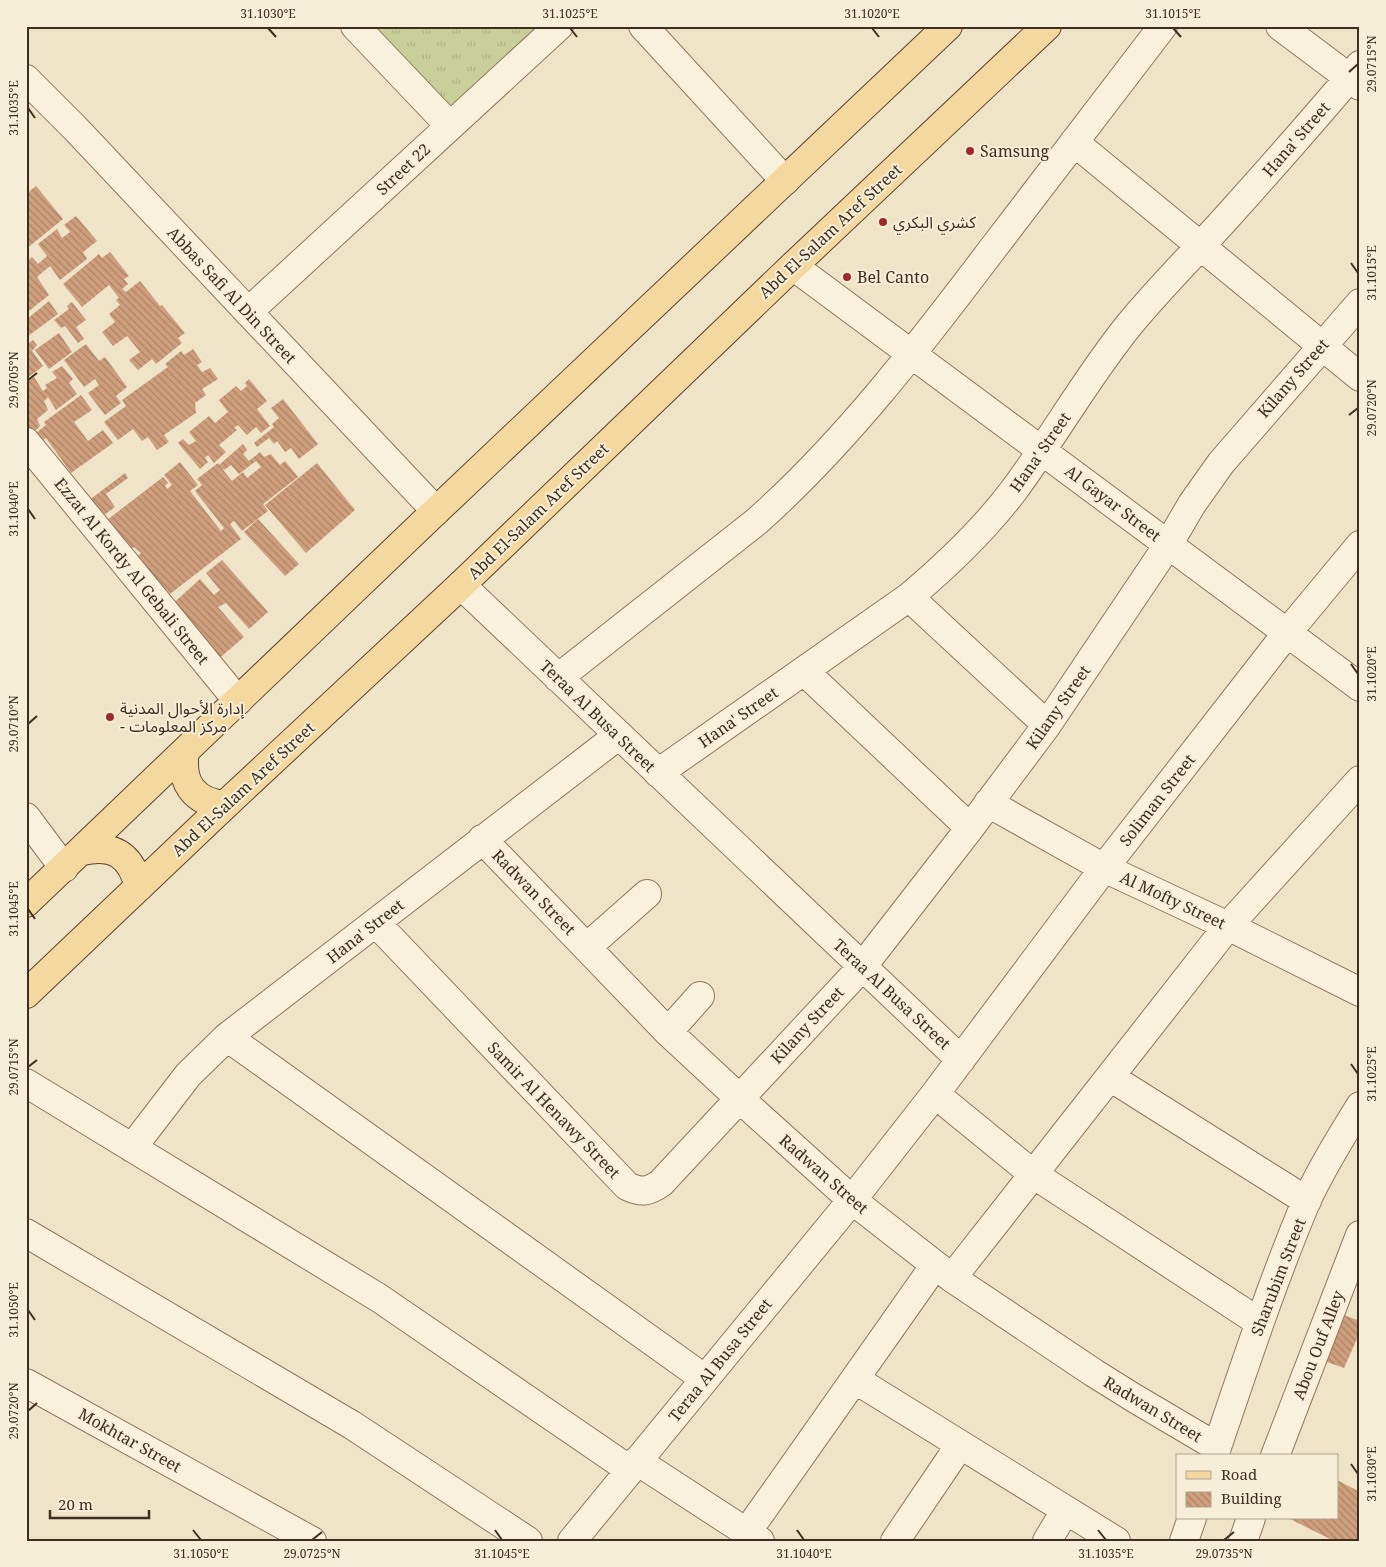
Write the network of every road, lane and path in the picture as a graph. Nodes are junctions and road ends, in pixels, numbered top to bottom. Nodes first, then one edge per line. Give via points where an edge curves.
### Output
1 (355, 26) edge
2 (559, 26) edge
3 (643, 26) edge
4 (948, 26) edge
5 (1047, 26) edge
6 (1163, 26) edge
7 (1280, 26) edge
8 (1356, 76) edge
9 (26, 79) edge
10 (450, 126) junction
11 (1074, 142) junction
12 (784, 181) junction
13 (1200, 246) junction
14 (793, 266) junction
15 (1360, 303) edge
16 (248, 312) junction
17 (1322, 346) junction
18 (912, 354) junction
19 (1360, 376) edge
20 (26, 442) edge
21 (1042, 450) junction
22 (436, 511) junction
23 (1168, 545) junction
24 (1360, 545) edge
25 (461, 585) junction
26 (909, 597) junction
27 (1287, 633) junction
28 (804, 671) junction
29 (558, 678) junction
30 (1360, 687) edge
31 (238, 701) junction
32 (1047, 725) junction
33 (619, 735) junction
34 (185, 751) junction
35 (658, 773) junction
36 (1360, 780) edge
37 (988, 803) junction
38 (225, 804) junction
39 (26, 817) edge
40 (970, 828) junction
41 (482, 839) junction
42 (73, 859) junction
43 (1104, 868) junction
44 (138, 887) junction
45 (647, 894) dead end
46 (26, 904) edge
47 (376, 924) junction
48 (1228, 926) junction
49 (587, 948) junction
50 (862, 967) junction
51 (1360, 992) edge
52 (26, 994) edge
53 (700, 996) dead end
54 (668, 1032) junction
55 (228, 1037) junction
56 (961, 1060) junction
57 (1110, 1076) junction
58 (26, 1083) edge
59 (935, 1094) junction
60 (739, 1098) junction
61 (1360, 1106) edge
62 (132, 1148) junction
63 (1033, 1174) junction
64 (852, 1200) junction
65 (1307, 1201) junction
66 (26, 1233) edge
67 (1360, 1235) edge
68 (944, 1272) junction
69 (1259, 1322) junction
70 (705, 1379) junction
71 (856, 1380) junction
72 (26, 1383) edge
73 (960, 1445) junction
74 (1215, 1451) edge
75 (1276, 1454) edge
76 (634, 1465) junction
77 (1065, 1511) junction
78 (1191, 1520) edge
79 (1251, 1520) edge
80 (753, 1536) edge
81 (312, 1541) edge
82 (528, 1541) edge
83 (572, 1541) edge
84 (895, 1541) edge
85 (1047, 1541) edge
86 (1116, 1541) edge
87 (1184, 1541) edge
88 (1243, 1541) edge

1 - 10 street
2 - 10 street, Street 22
3 - 12 street
4 - 12 main road
5 - 14 main road, Abd El-Salam Aref Street
6 - 11 street
7 - 8 street
8 - 13 street, Hana' Street
9 - 16 street, Abbas Safi Al Din Street
10 - 16 street, Street 22
11 - 13 street
11 - 18 street
12 - 22 main road
13 - 17 street
13 - 21 street, Hana' Street via 1129,325
14 - 18 street, Al Gayar Street
14 - 25 main road, Abd El-Salam Aref Street
15 - 17 street, Kilany Street
16 - 22 street, Abbas Safi Al Din Street
17 - 19 street
17 - 23 street, Kilany Street via 1221,462
18 - 21 street, Al Gayar Street
18 - 29 street via 827,453 787,494
20 - 31 street, Ezzat Al Kordy Al Gebali Street
21 - 23 street, Al Gayar Street
21 - 26 street, Hana' Street via 1014,490 973,538
22 - 31 main road
23 - 27 street, Al Gayar Street
23 - 32 street, Kilany Street
24 - 27 street, Soliman Street
25 - 29 street, Teraa Al Busa Street
25 - 38 main road, Abd El-Salam Aref Street
26 - 28 street, Hana' Street
26 - 32 street
27 - 30 street, Al Gayar Street
27 - 43 street, Soliman Street
28 - 35 street, Hana' Street
28 - 40 street
29 - 33 street, Teraa Al Busa Street
31 - 34 main road
32 - 37 street, Kilany Street
33 - 35 street, Teraa Al Busa Street
33 - 41 street, Hana' Street
34 - 38 main road via 185,777 191,788 200,798
34 - 42 main road
35 - 50 street, Teraa Al Busa Street
36 - 48 street
37 - 40 street, Kilany Street
37 - 43 street, Al Mofty Street
38 - 44 main road, Abd El-Salam Aref Street
39 - 42 street
40 - 50 street, Kilany Street
41 - 47 street, Hana' Street
41 - 49 street, Radwan Street
42 - 44 main road via 95,848 120,854 136,874
42 - 46 main road
43 - 48 street, Al Mofty Street
43 - 56 street, Soliman Street
44 - 52 main road, Abd El-Salam Aref Street
45 - 49 street
47 - 55 street, Hana' Street
47 - 60 street, Samir Al Henawy Street via 627,1186 635,1190 653,1189 660,1183
48 - 51 street, Al Mofty Street
48 - 57 street
49 - 54 street, Radwan Street
50 - 56 street, Teraa Al Busa Street
50 - 60 street, Kilany Street
53 - 54 street
54 - 60 street, Radwan Street
55 - 62 street, Hana' Street via 188,1075
55 - 70 street
56 - 59 street, Teraa Al Busa Street
57 - 63 street
57 - 65 street
58 - 62 street
59 - 63 street
59 - 64 street, Teraa Al Busa Street
60 - 64 street, Radwan Street
61 - 65 street, Sharubim Street
62 - 76 street via 379,1298
63 - 68 street
63 - 69 street
64 - 68 street, Radwan Street
64 - 70 street, Teraa Al Busa Street
65 - 69 street, Sharubim Street
66 - 82 street via 352,1425
67 - 75 street, Abou Ouf Alley
68 - 71 street
68 - 74 street, Radwan Street
69 - 74 street, Sharubim Street
70 - 76 street, Teraa Al Busa Street
71 - 73 street
71 - 80 street
72 - 81 street, Mokhtar Street
73 - 77 street
73 - 84 street
76 - 80 street
76 - 83 street, Teraa Al Busa Street
77 - 85 street
77 - 86 street
78 - 87 street
79 - 88 street

